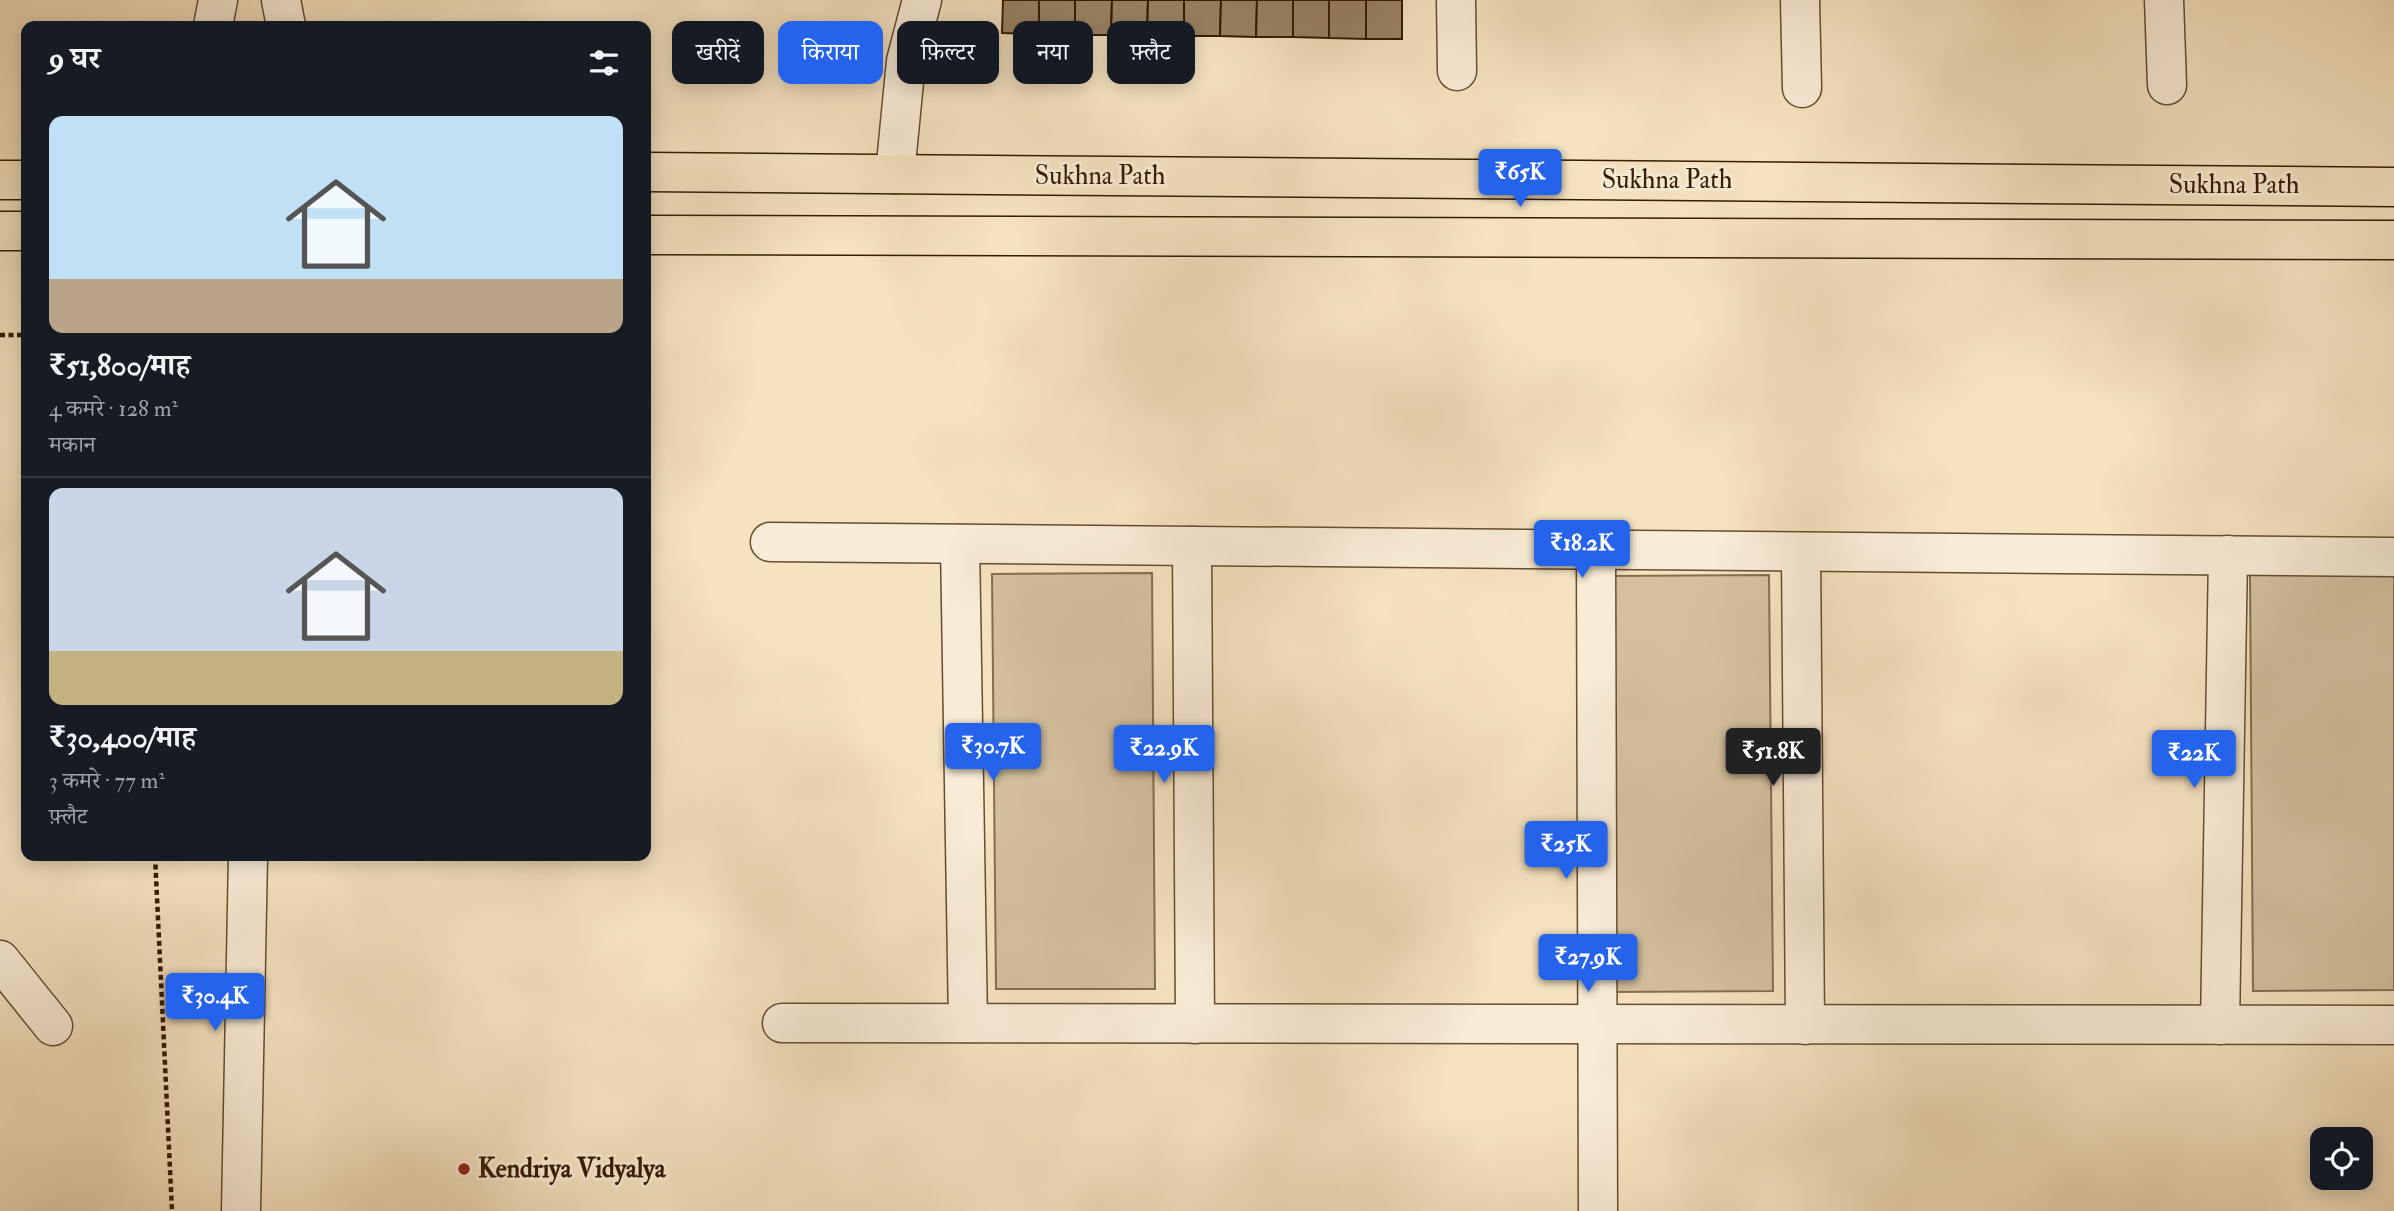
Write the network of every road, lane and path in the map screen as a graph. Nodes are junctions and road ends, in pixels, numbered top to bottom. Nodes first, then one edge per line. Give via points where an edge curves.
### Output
1 (218, 0) edge
2 (281, 0) edge
3 (922, 0) edge
4 (1456, 0) edge
5 (1800, 0) edge
6 (2164, 0) edge
7 (214, 21) edge
8 (285, 21) edge
9 (1457, 71) dead end
10 (2167, 85) dead end
11 (1802, 88) dead end
12 (651, 172) edge
13 (895, 174) junction
14 (0, 180) edge
15 (21, 180) edge
16 (2394, 187) edge
17 (0, 231) edge
18 (21, 231) edge
19 (651, 235) edge
20 (2394, 240) edge
21 (0, 335) edge
22 (21, 335) edge
23 (770, 542) dead end
24 (960, 544) junction
25 (1192, 546) junction
26 (1595, 550) junction
27 (1801, 552) junction
28 (2228, 555) junction
29 (2394, 557) edge
30 (155, 861) edge
31 (248, 861) edge
32 (0, 960) edge
33 (782, 1023) dead end
34 (968, 1024) junction
35 (1195, 1024) junction
36 (1595, 1024) junction
37 (1805, 1025) junction
38 (2220, 1025) junction
39 (2394, 1025) edge
40 (53, 1026) dead end
41 (172, 1211) edge
42 (242, 1211) edge
43 (1598, 1211) edge

1 - 7 street
2 - 8 street
3 - 13 street via 906,61
4 - 9 street
5 - 11 street
6 - 10 street
12 - 13 main road, Sukhna Path
13 - 16 main road, Sukhna Path
14 - 15 main road
17 - 18 main road
19 - 20 main road, Sukhna Path
21 - 22 path
23 - 24 street
24 - 25 street
24 - 34 street
25 - 26 street
25 - 35 street
26 - 27 street
26 - 36 street
27 - 28 street
27 - 37 street
28 - 29 street
28 - 38 street
30 - 41 path
31 - 42 street
32 - 40 street
33 - 34 street
34 - 35 street
35 - 36 street
36 - 37 street
36 - 43 street
37 - 38 street
38 - 39 street

